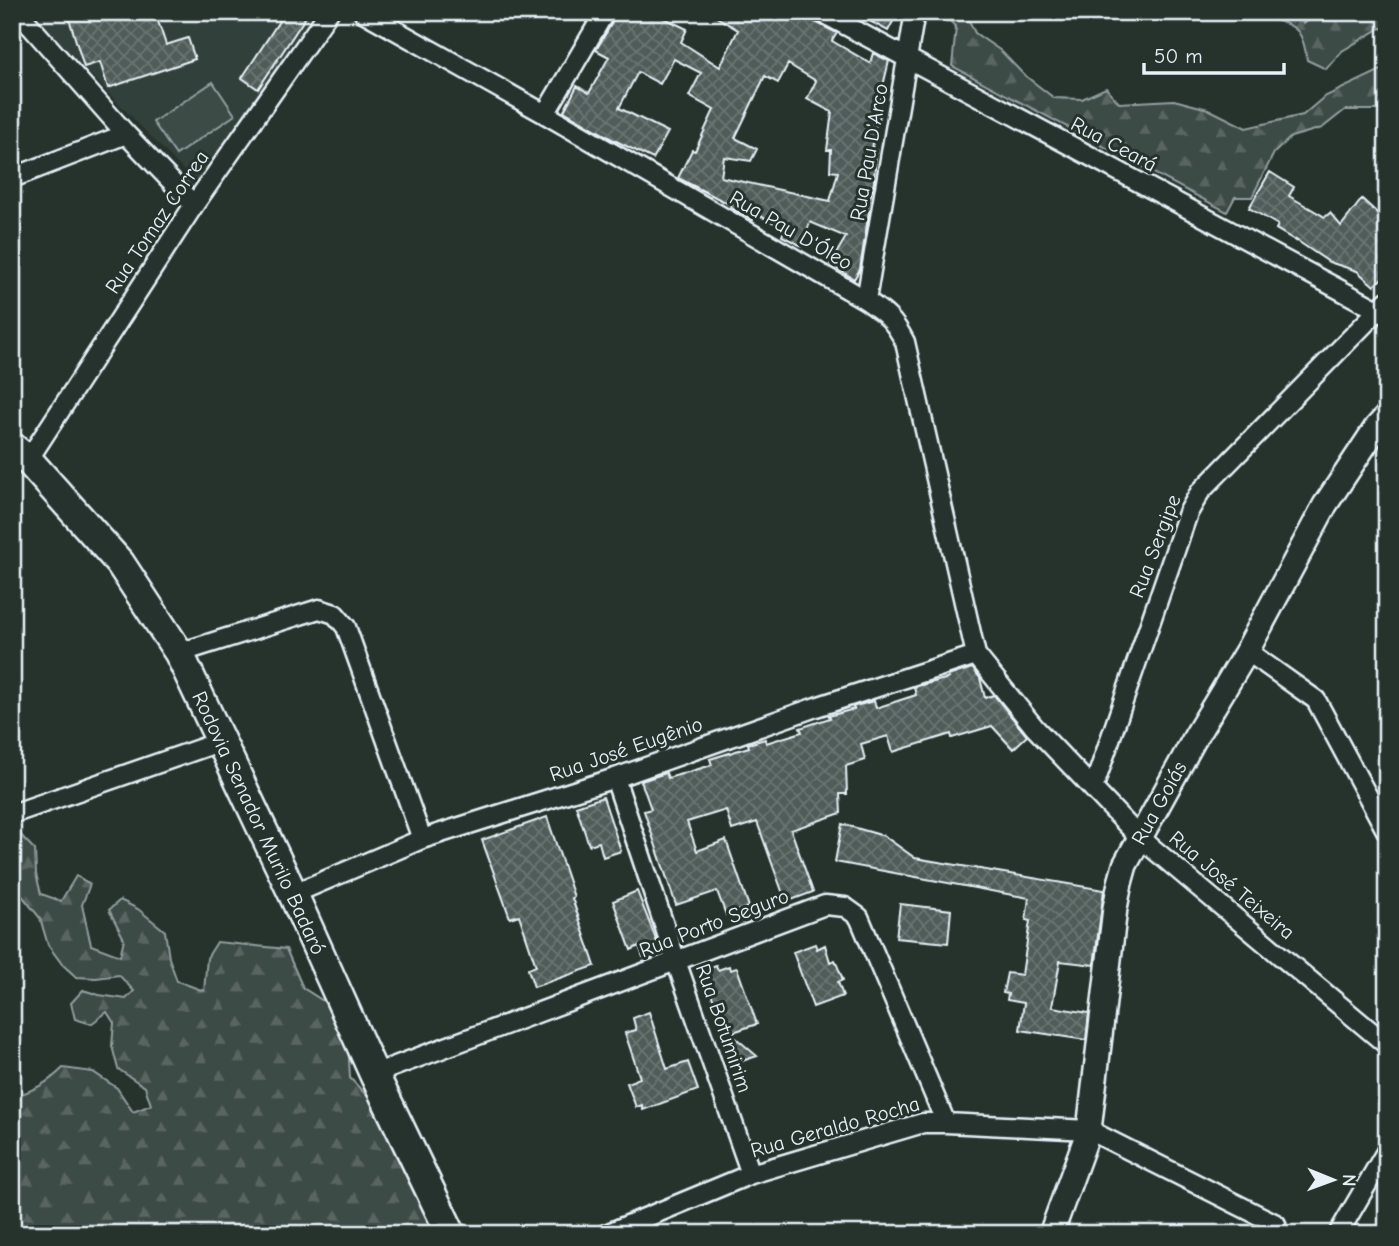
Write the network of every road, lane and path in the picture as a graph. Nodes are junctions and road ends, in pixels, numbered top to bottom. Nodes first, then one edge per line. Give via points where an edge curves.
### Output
1 (18, 12) edge
2 (329, 12) edge
3 (363, 12) edge
4 (605, 12) edge
5 (821, 12) edge
6 (915, 12) edge
7 (908, 60) junction
8 (545, 114) junction
9 (126, 134) junction
10 (12, 178) edge
11 (194, 205) junction
12 (866, 300) junction
13 (1384, 308) edge
14 (1387, 416) edge
15 (20, 454) edge
16 (1247, 651) junction
17 (179, 653) junction
18 (976, 655) junction
19 (222, 741) junction
20 (615, 778) junction
21 (1093, 789) junction
22 (12, 814) edge
23 (1387, 832) edge
24 (1139, 837) junction
25 (422, 839) junction
26 (293, 894) junction
27 (676, 961) junction
28 (1387, 1045) edge
29 (374, 1073) junction
30 (946, 1123) junction
31 (1089, 1130) junction
32 (1387, 1150) edge
33 (751, 1174) junction
34 (1276, 1224) dead end
35 (451, 1234) edge
36 (606, 1234) edge
37 (1051, 1234) edge
38 (1338, 1234) edge

1 - 9 street
2 - 11 street, Rua Tomaz Correa
3 - 8 street, Rua Pau D'Óleo
4 - 8 street
5 - 7 street, Rua Ceará
6 - 7 street, Rua Pau D'Arco
7 - 12 street, Rua Pau D'Arco
7 - 13 street, Rua Ceará
8 - 12 street, Rua Pau D'Óleo
9 - 10 street
9 - 11 street
11 - 15 street, Rua Tomaz Correa
12 - 18 street, Rua Pau D'Óleo via 888,316 905,342
13 - 21 street, Rua Sergipe via 1200,492 1188,513
14 - 16 street, Rua Goiás via 1325,505
15 - 17 main road, Rodovia Senador Murilo Badaró via 120,563
16 - 23 street via 1316,700
16 - 24 street, Rua Goiás
17 - 19 main road, Rodovia Senador Murilo Badaró
17 - 25 street via 319,609 335,614 346,627
18 - 20 street, Rua José Eugênio
18 - 21 street, Rua José Teixeira via 1035,728
19 - 22 street
19 - 26 main road, Rodovia Senador Murilo Badaró
20 - 25 street, Rua José Eugênio
20 - 27 street, Rua Botumirim
21 - 24 street, Rua José Teixeira
24 - 28 street, Rua José Teixeira
24 - 31 street, Rua Goiás via 1117,895
25 - 26 street, Rua José Eugênio
26 - 29 main road, Rodovia Senador Murilo Badaró
27 - 29 street, Rua Porto Seguro
27 - 30 street, Rua Porto Seguro via 825,905 845,907 859,917
27 - 33 street, Rua Botumirim
29 - 35 main road, Rodovia Senador Murilo Badaró
30 - 31 street, Rua Geraldo Rocha
30 - 33 street, Rua Geraldo Rocha via 923,1123
31 - 34 street, Rua Geraldo Rocha
31 - 37 street, Rua Goiás
32 - 38 street
33 - 36 street, Rua Geraldo Rocha

